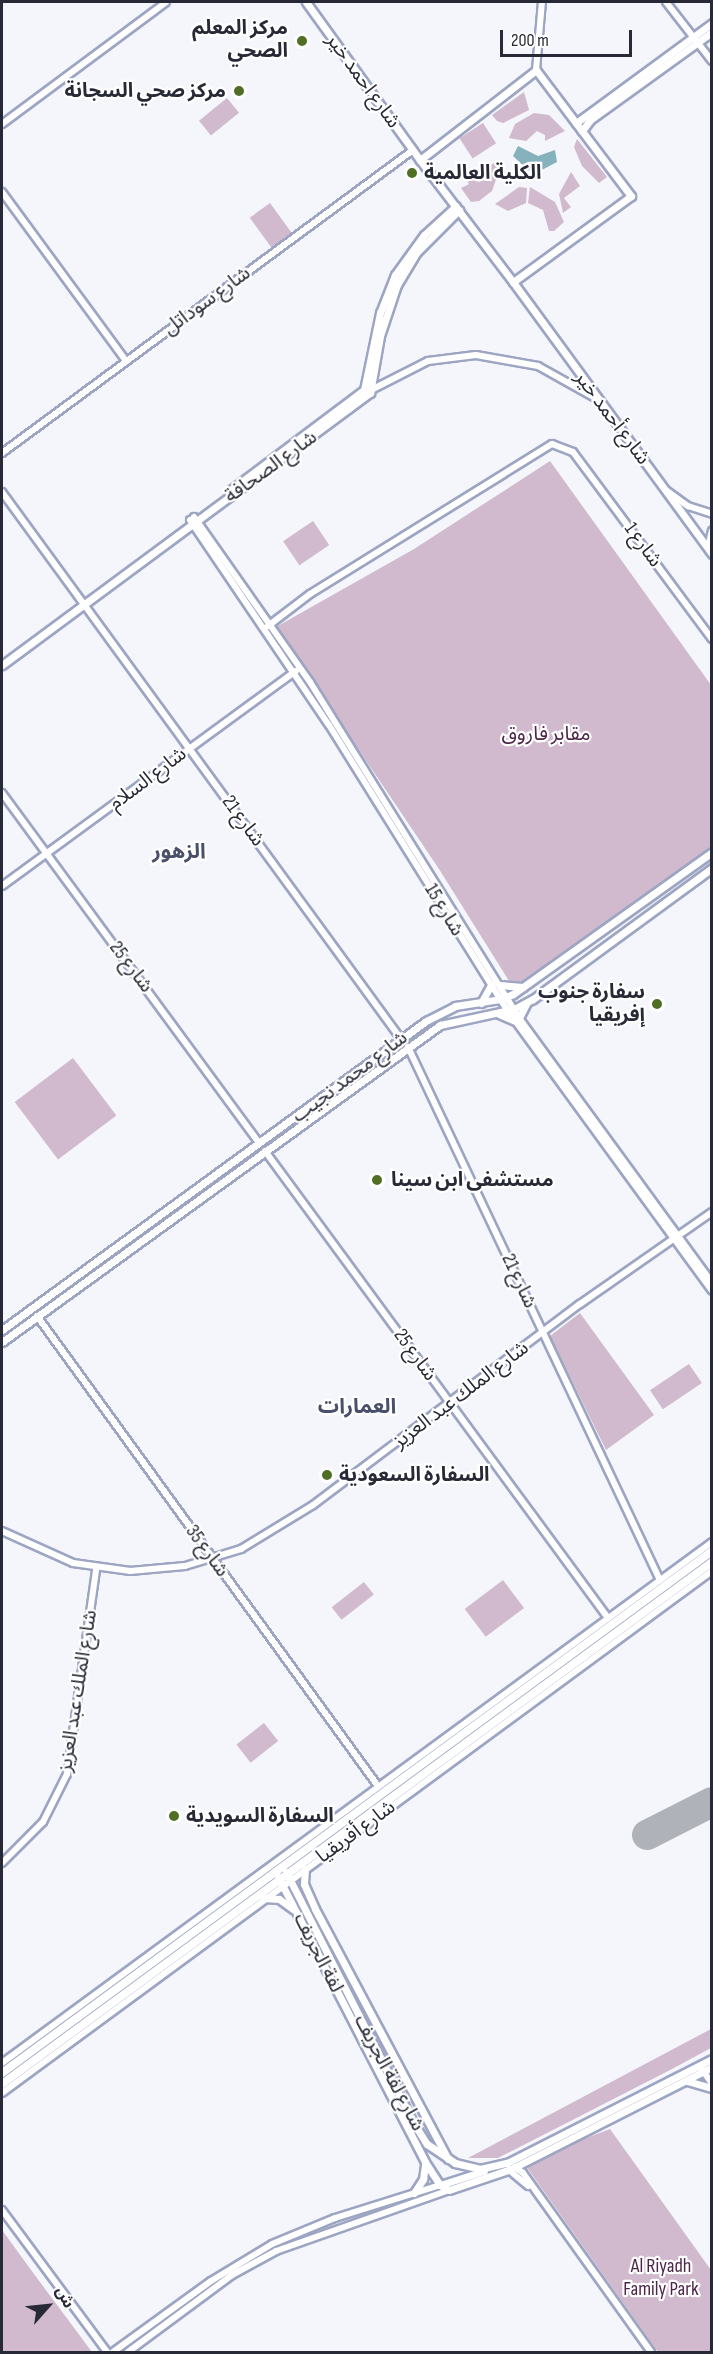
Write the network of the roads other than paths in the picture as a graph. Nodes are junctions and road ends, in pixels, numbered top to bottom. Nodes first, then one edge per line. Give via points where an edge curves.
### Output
1 (166, 2) edge
2 (306, 2) edge
3 (543, 2) edge
4 (666, 2) edge
5 (711, 23) edge
6 (711, 32) edge
7 (695, 40) junction
8 (711, 61) edge
9 (536, 70) junction
10 (576, 123) junction
11 (2, 124) edge
12 (582, 131) junction
13 (413, 150) junction
14 (420, 160) junction
15 (2, 192) edge
16 (458, 208) junction
17 (513, 282) junction
18 (126, 361) junction
19 (367, 383) junction
20 (373, 389) junction
21 (602, 402) junction
22 (2, 453) edge
23 (665, 490) junction
24 (2, 492) edge
25 (711, 514) edge
26 (193, 520) junction
27 (711, 530) edge
28 (711, 554) edge
29 (81, 603) junction
30 (278, 618) junction
31 (268, 626) junction
32 (278, 636) junction
33 (711, 639) edge
34 (2, 660) edge
35 (2, 664) edge
36 (300, 667) junction
37 (294, 672) junction
38 (189, 748) junction
39 (2, 793) edge
40 (711, 852) edge
41 (47, 854) junction
42 (690, 868) junction
43 (711, 868) edge
44 (697, 878) junction
45 (669, 884) junction
46 (2, 886) edge
47 (677, 893) junction
48 (491, 985) junction
49 (500, 985) junction
50 (525, 987) junction
51 (504, 998) junction
52 (528, 1001) junction
53 (478, 1004) junction
54 (511, 1010) junction
55 (487, 1013) junction
56 (517, 1019) junction
57 (401, 1039) junction
58 (408, 1047) junction
59 (259, 1143) junction
60 (265, 1151) junction
61 (711, 1212) edge
62 (676, 1238) junction
63 (711, 1283) edge
64 (711, 1291) edge
65 (36, 1316) junction
66 (2, 1330) edge
67 (543, 1333) junction
68 (2, 1342) edge
69 (451, 1404) junction
70 (2, 1531) edge
71 (711, 1542) edge
72 (711, 1551) edge
73 (212, 1560) junction
74 (711, 1562) edge
75 (96, 1569) junction
76 (711, 1571) edge
77 (660, 1580) junction
78 (608, 1618) junction
79 (463, 1724) junction
80 (456, 1737) junction
81 (444, 1757) junction
82 (441, 1769) junction
83 (378, 1786) junction
84 (2, 1863) edge
85 (305, 1869) junction
86 (283, 1875) junction
87 (264, 1898) junction
88 (297, 1913) junction
89 (175, 1936) junction
90 (173, 1947) junction
91 (190, 1955) junction
92 (178, 1956) junction
93 (97, 2008) junction
94 (711, 2059) edge
95 (2, 2063) edge
96 (33, 2065) junction
97 (711, 2067) edge
98 (701, 2068) junction
99 (2, 2073) edge
100 (682, 2082) junction
101 (2, 2084) edge
102 (711, 2086) edge
103 (2, 2093) edge
104 (448, 2159) junction
105 (425, 2162) junction
106 (492, 2169) junction
107 (512, 2169) junction
108 (440, 2185) junction
109 (449, 2190) junction
110 (414, 2193) junction
111 (2, 2210) edge
112 (282, 2239) junction
113 (285, 2246) junction
114 (213, 2284) junction
115 (99, 2342) junction
116 (100, 2352) edge
117 (107, 2352) edge
118 (113, 2352) edge
119 (128, 2352) edge
120 (651, 2352) edge

1 - 11 street
2 - 13 main road, شارع احمد خير
3 - 9 street
4 - 7 street
5 - 7 main road
6 - 7 main road
7 - 8 street
7 - 10 main road
7 - 12 main road via 590,120
9 - 10 main road
9 - 14 main road
10 - 12 main road
12 - 17 main road via 631,196
13 - 14 main road, شارع احمد خير
13 - 18 street, شارع سوداتل
14 - 16 main road, شارع احمد خير
15 - 18 street
16 - 17 main road, شارع أحمد خير
16 - 19 main road via 424,236 395,275 380,313
16 - 20 main road via 427,239 397,285 380,336
17 - 21 main road, شارع أحمد خير
18 - 22 street, شارع سوداتل
19 - 20 street
19 - 26 main road, شارع الصحافة via 356,399
20 - 21 street via 428,361 476,355 538,366
20 - 26 main road, شارع الصحافة via 348,412
21 - 23 main road, شارع أحمد خير
23 - 25 street via 688,506
23 - 28 main road, شارع أحمد خير
24 - 29 street
26 - 29 main road, شارع الصحافة
26 - 31 street, شارع 15
27 - 28 main road via 706,542
29 - 34 main road, شارع الصحافة
29 - 35 main road, شارع الصحافة
29 - 38 street, شارع 21
30 - 31 street
30 - 32 street
30 - 33 street, شارع 1 via 546,445 559,445 573,452
31 - 32 street, شارع 15
31 - 37 street, شارع 15
32 - 36 street, شارع 15
36 - 37 street, شارع السلام
36 - 49 street, شارع 15
37 - 38 street, شارع السلام
37 - 48 street, شارع 15
38 - 41 street, شارع السلام
38 - 57 street, شارع 21
39 - 41 street, شارع 25
40 - 42 main road, شارع محمد نجيب
41 - 46 street, شارع السلام
41 - 59 street, شارع 25
42 - 44 main road via 688,875
42 - 45 main road, شارع محمد نجيب
43 - 44 main road, شارع محمد نجيب
44 - 47 main road, شارع محمد نجيب
45 - 47 main road via 677,882
45 - 50 main road, شارع محمد نجيب
47 - 52 main road, شارع محمد نجيب
48 - 51 street, شارع 15
48 - 53 main road
49 - 50 main road
49 - 51 street, شارع 15
50 - 51 main road, شارع محمد نجيب
51 - 53 main road, شارع محمد نجيب
51 - 54 street, شارع 15
52 - 54 main road, شارع محمد نجيب
52 - 56 main road
53 - 57 main road, شارع محمد نجيب via 445,1010
54 - 55 main road, شارع محمد نجيب
54 - 56 street, شارع 15
55 - 56 main road
55 - 58 main road, شارع محمد نجيب via 440,1025
56 - 62 street, شارع 15
57 - 59 main road, شارع محمد نجيب
58 - 60 main road, شارع محمد نجيب
58 - 67 street, شارع 21
59 - 66 main road, شارع محمد نجيب
60 - 65 main road, شارع محمد نجيب
60 - 69 street, شارع 25
61 - 62 street, شارع الملك عبد العزيز
62 - 63 street, شارع 15
62 - 64 street, شارع 15
62 - 67 street, شارع الملك عبد العزيز
65 - 68 main road, شارع محمد نجيب
65 - 73 street, شارع 35
67 - 69 street, شارع الملك عبد العزيز
67 - 77 street, شارع 21
69 - 73 street, شارع الملك عبد العزيز via 313,1505 241,1549
69 - 78 street, شارع 25
70 - 75 street, شارع الملك عبد العزيز via 48,1554
71 - 77 street, شارع أفريقيا
72 - 80 highway, شارع أفريقيا
73 - 75 street, شارع الملك عبد العزيز via 157,1570
73 - 83 street, شارع 35
74 - 81 highway, شارع أفريقيا
75 - 84 street, شارع الملك عبد العزيز via 67,1774 43,1822
76 - 82 street, شارع أفريقيا
77 - 78 street, شارع أفريقيا
78 - 79 street, شارع أفريقيا
79 - 80 highway
79 - 83 street, شارع أفريقيا
80 - 86 highway, شارع أفريقيا
81 - 82 highway
81 - 86 highway, شارع أفريقيا
82 - 85 street, شارع أفريقيا
83 - 89 street, شارع أفريقيا
85 - 86 street, شارع أفريقيا
85 - 104 main road via 304,1884 318,1915
86 - 87 street, شارع أفريقيا
86 - 88 main road, لفة الجريف
86 - 90 highway, شارع أفريقيا
86 - 92 highway, شارع أفريقيا
86 - 104 main road, شارع لفة الجريف via 413,2122 427,2144
87 - 88 main road via 279,1899
87 - 91 street, شارع أفريقيا
88 - 105 main road, لفة الجريف
89 - 90 highway
89 - 95 street, شارع أفريقيا
90 - 93 highway, شارع أفريقيا
91 - 92 highway
91 - 96 street, شارع أفريقيا
92 - 93 highway, شارع أفريقيا
93 - 96 highway, شارع أفريقيا
93 - 99 highway, شارع أفريقيا
94 - 98 main road
96 - 101 highway, شارع أفريقيا
96 - 103 street, شارع أفريقيا
97 - 98 main road
98 - 100 main road
98 - 102 street
98 - 106 main road
100 - 102 main road
100 - 107 main road
104 - 106 main road, شارع لفة الجريف via 466,2168
105 - 108 main road, لفة الجريف
105 - 110 main road via 425,2175
106 - 108 main road
107 - 109 main road
107 - 120 street via 531,2188
108 - 109 main road, لفة الجريف
108 - 110 street
109 - 113 street
110 - 112 street
111 - 115 street
112 - 113 street
112 - 114 street
113 - 114 street
114 - 118 street
114 - 119 street
115 - 116 street
115 - 117 street

